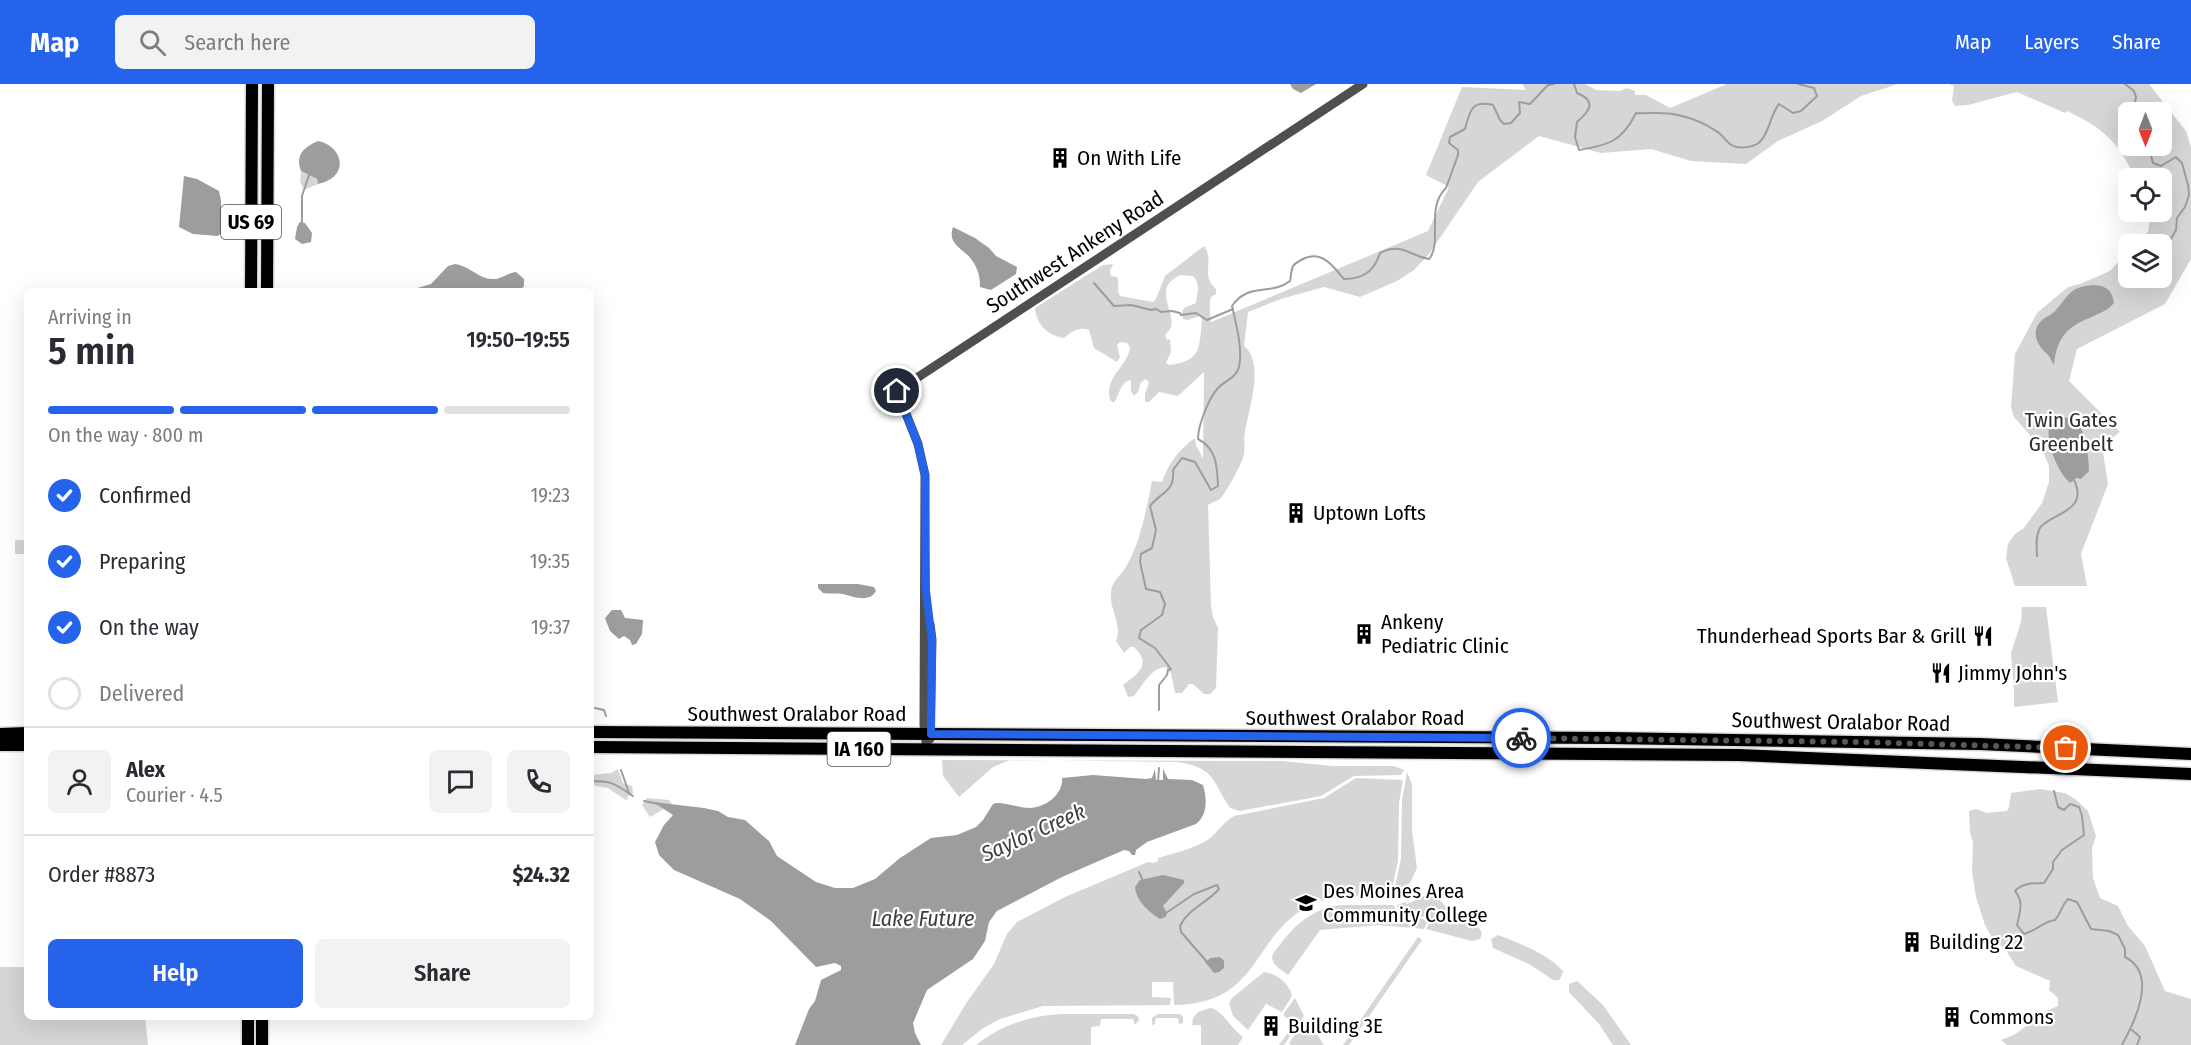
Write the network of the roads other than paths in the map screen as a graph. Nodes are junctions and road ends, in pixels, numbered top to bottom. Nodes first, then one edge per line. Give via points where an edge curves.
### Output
1 (252, 84) edge
2 (268, 84) edge
3 (1363, 84) edge
4 (251, 288) edge
5 (267, 288) edge
6 (594, 732) edge
7 (24, 733) edge
8 (0, 734) edge
9 (928, 734) junction
10 (0, 745) edge
11 (24, 745) edge
12 (594, 747) edge
13 (927, 750) junction
14 (2191, 754) edge
15 (2191, 774) edge
16 (248, 1020) edge
17 (262, 1020) edge
18 (248, 1045) edge
19 (262, 1045) edge

1 - 4 main road, US 69
2 - 5 main road, US 69
3 - 9 street, Southwest Ankeny Road via 897,391 918,444 925,475 926,591 932,640
6 - 9 main road, Southwest Oralabor Road / IA 160
7 - 8 main road
9 - 13 street
9 - 14 main road, Southwest Oralabor Road / IA 160 via 1859,742
10 - 11 main road
12 - 13 main road, Southwest Oralabor Road / IA 160
13 - 15 main road, Southwest Oralabor Road / IA 160 via 1739,755
16 - 18 main road
17 - 19 main road

